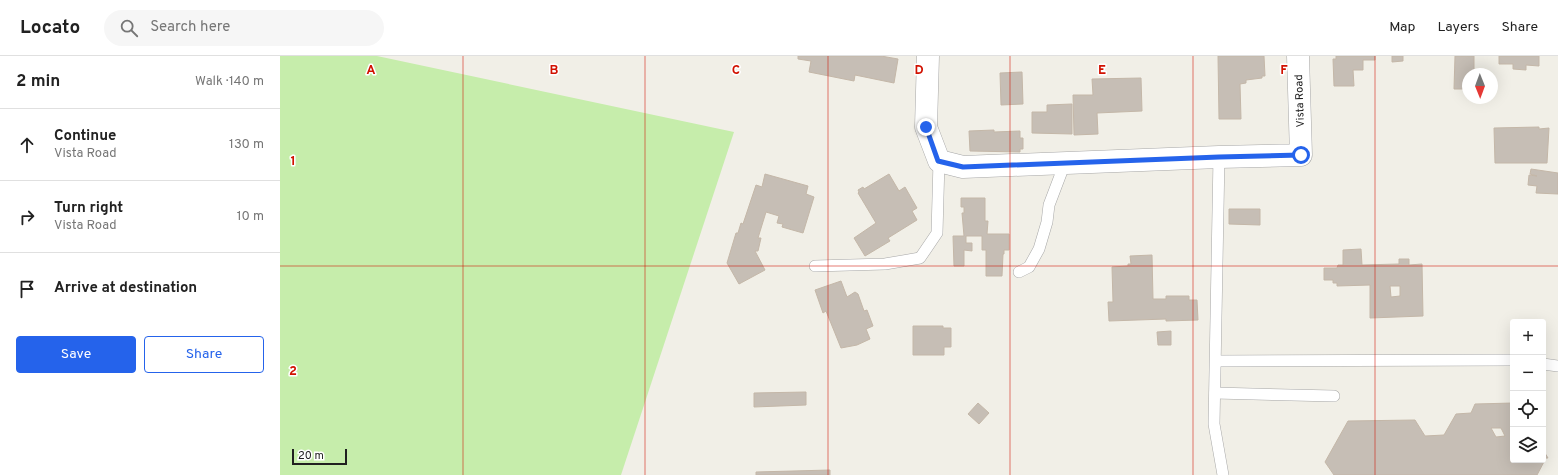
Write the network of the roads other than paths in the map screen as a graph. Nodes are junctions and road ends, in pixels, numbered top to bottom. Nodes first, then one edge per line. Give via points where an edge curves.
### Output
1 (928, 56) edge
2 (1298, 56) edge
3 (1219, 157) junction
4 (938, 161) junction
5 (1065, 163) junction
6 (815, 266) dead end
7 (1019, 272) dead end
8 (1510, 360) edge
9 (1216, 361) junction
10 (1546, 364) edge
11 (1558, 366) edge
12 (1215, 393) junction
13 (1334, 396) dead end
14 (1223, 475) edge

1 - 4 street via 926,127
2 - 3 street, Vista Road via 1301,155
3 - 5 street, Vista Road
3 - 9 lane
4 - 5 street, Vista Road via 963,167
4 - 6 lane via 937,233 920,258 885,264
5 - 7 lane via 1049,205 1047,222 1038,249 1029,267
8 - 9 lane
9 - 12 lane
10 - 11 lane
12 - 13 lane
12 - 14 lane via 1214,424

